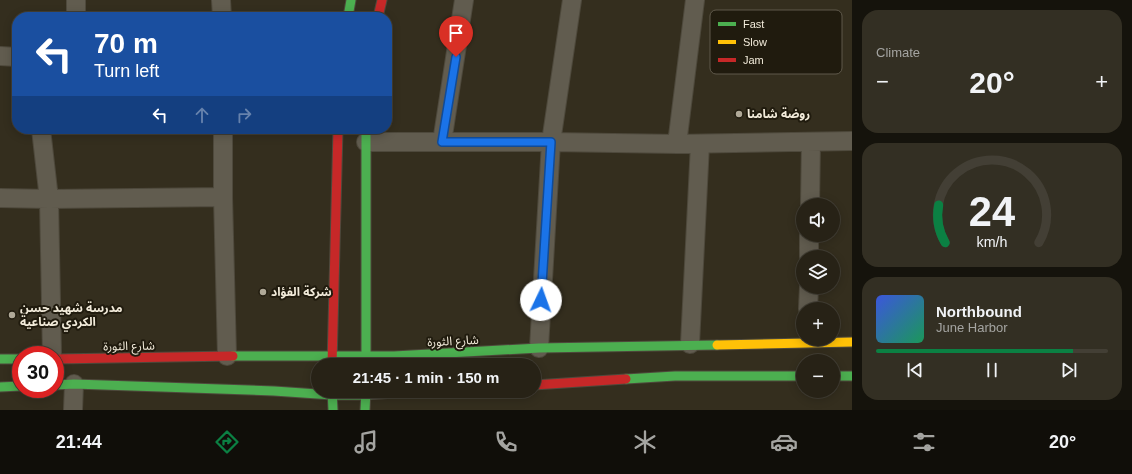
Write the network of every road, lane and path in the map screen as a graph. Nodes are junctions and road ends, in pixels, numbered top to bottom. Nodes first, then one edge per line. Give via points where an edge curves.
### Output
1 (76, 0) edge
2 (221, 0) edge
3 (351, 0) edge
4 (382, 0) edge
5 (464, 0) edge
6 (572, 0) edge
7 (694, 0) edge
8 (76, 12) edge
9 (222, 12) edge
10 (349, 12) edge
11 (379, 12) edge
12 (0, 56) edge
13 (12, 57) edge
14 (42, 134) edge
15 (223, 134) edge
16 (338, 134) edge
17 (366, 136) edge
18 (852, 141) edge
19 (442, 142) junction
20 (551, 142) junction
21 (811, 142) junction
22 (677, 144) junction
23 (700, 144) junction
24 (223, 197) junction
25 (0, 198) edge
26 (810, 198) edge
27 (49, 200) junction
28 (796, 341) edge
29 (840, 342) edge
30 (852, 342) edge
31 (690, 344) junction
32 (52, 346) edge
33 (539, 348) junction
34 (227, 356) junction
35 (332, 358) edge
36 (366, 358) edge
37 (383, 358) edge
38 (0, 359) edge
39 (12, 359) edge
40 (311, 359) edge
41 (64, 360) edge
42 (796, 376) edge
43 (840, 376) edge
44 (852, 376) edge
45 (74, 384) junction
46 (541, 384) edge
47 (64, 385) edge
48 (12, 386) edge
49 (0, 387) edge
50 (311, 392) edge
51 (332, 398) edge
52 (366, 398) edge
53 (74, 410) edge
54 (333, 410) edge
55 (365, 410) edge

1 - 8 street
2 - 9 street
3 - 10 main road
4 - 11 main road
5 - 19 street
6 - 20 street
7 - 22 street
12 - 13 street
14 - 27 street
15 - 24 street
16 - 35 main road
17 - 19 street
17 - 36 main road
18 - 21 street
19 - 20 street
20 - 22 street
20 - 33 street
21 - 23 street
21 - 26 street
22 - 23 street
23 - 31 street
24 - 27 street
24 - 34 street
25 - 27 street
27 - 32 street
28 - 31 main road, شارع الثورة
29 - 30 main road, شارع الثورة
31 - 33 main road, شارع الثورة
33 - 37 main road, شارع الثورة
34 - 40 main road, شارع الثورة
34 - 41 main road, شارع الثورة
38 - 39 main road
42 - 46 main road via 675,376
43 - 44 main road
45 - 47 main road
45 - 50 main road
45 - 53 street
48 - 49 main road
51 - 54 main road
52 - 55 main road

